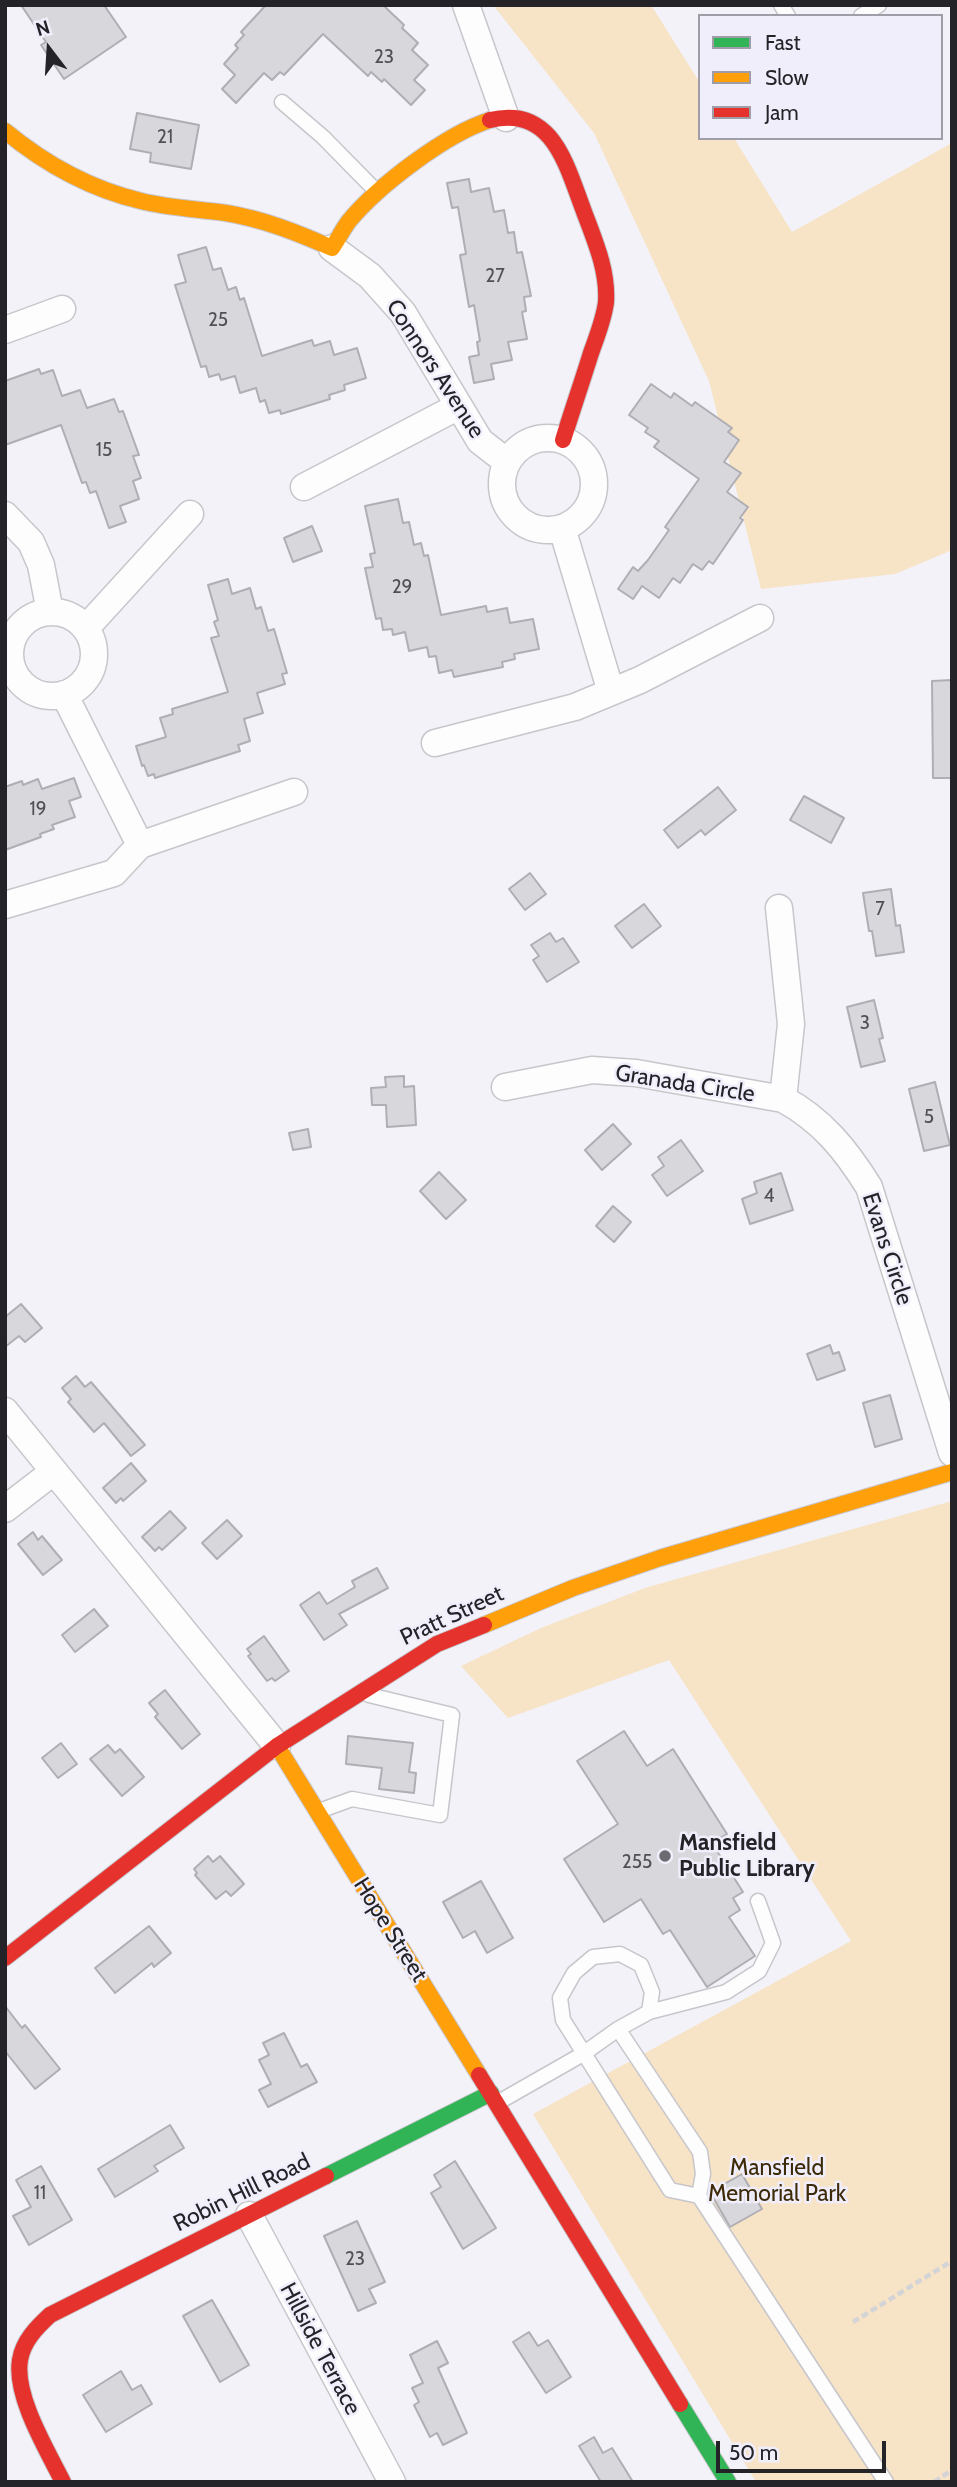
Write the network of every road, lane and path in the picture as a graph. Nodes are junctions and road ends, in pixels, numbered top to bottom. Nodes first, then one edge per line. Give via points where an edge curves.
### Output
1 (466, 5) edge
2 (282, 102) dead end
3 (506, 118) junction
4 (5, 131) edge
5 (378, 193) junction
6 (332, 248) junction
7 (62, 309) dead end
8 (5, 330) edge
9 (459, 406) junction
10 (563, 440) junction
11 (507, 462) junction
12 (304, 487) dead end
13 (5, 514) edge
14 (190, 514) dead end
15 (562, 528) junction
16 (50, 612) junction
17 (760, 618) dead end
18 (14, 622) edge
19 (86, 628) junction
20 (611, 692) junction
21 (64, 694) junction
22 (435, 743) dead end
23 (294, 792) dead end
24 (140, 845) junction
25 (5, 905) edge
26 (779, 908) dead end
27 (505, 1087) dead end
28 (783, 1099) junction
29 (5, 1411) edge
30 (952, 1453) edge
31 (53, 1472) junction
32 (952, 1472) edge
33 (5, 1509) edge
34 (359, 1692) junction
35 (277, 1746) junction
36 (317, 1812) junction
37 (758, 1901) dead end
38 (5, 1958) edge
39 (649, 2012) junction
40 (618, 2029) junction
41 (583, 2054) junction
42 (494, 2098) junction
43 (699, 2196) junction
44 (249, 2215) junction
45 (952, 2262) edge
46 (853, 2322) dead end
47 (952, 2470) edge
48 (63, 2482) edge
49 (393, 2482) edge
50 (728, 2482) edge
51 (886, 2482) edge
52 (934, 2482) edge

1 - 3 street
2 - 5 lane
3 - 5 main road via 464,131
3 - 10 main road via 533,124 557,145 606,283 603,318
4 - 6 main road via 31,154 104,191 298,233
5 - 6 main road via 349,221
6 - 9 street, Connors Avenue via 370,276 403,313
7 - 8 street
9 - 11 street, Connors Avenue via 480,441
9 - 12 street
10 - 11 street, Connors Avenue via 525,443
10 - 15 street via 584,454 591,466 594,491 583,514
11 - 15 street via 502,477 508,507 531,527
13 - 16 street via 31,542 41,565
14 - 19 street
15 - 20 street
16 - 18 street
16 - 19 street via 76,619
17 - 20 street
18 - 21 street via 10,653 22,684 41,695
19 - 21 street via 92,640 92,667 86,679
20 - 22 street via 575,707
21 - 24 street
23 - 24 street
24 - 25 street via 114,873
26 - 28 street via 791,1024
27 - 28 street, Granada Circle via 592,1070 636,1073
28 - 30 street, Evans Circle via 829,1132 869,1187
29 - 31 street, Hope Street
31 - 33 street
31 - 35 street, Hope Street
32 - 34 main road, Pratt Street via 573,1588 437,1644
34 - 35 main road, Pratt Street
34 - 36 lane via 452,1715 440,1815 352,1799
35 - 36 main road, Hope Street
35 - 38 main road, Pratt Street
36 - 42 main road, Hope Street
37 - 39 lane via 773,1943 759,1971 726,1992
39 - 40 lane
39 - 41 lane via 652,1992 641,1965 620,1954 593,1957 574,1973 561,1998 563,2020
40 - 41 lane
40 - 43 lane via 700,2152
41 - 42 lane
41 - 43 lane via 670,2190
42 - 44 main road, Robin Hill Road
42 - 50 main road, Hope Street
43 - 51 lane
44 - 48 main road, Robin Hill Road via 58,2310 38,2325 20,2358 19,2372
44 - 49 street, Hillside Terrace
45 - 46 path
47 - 52 path

